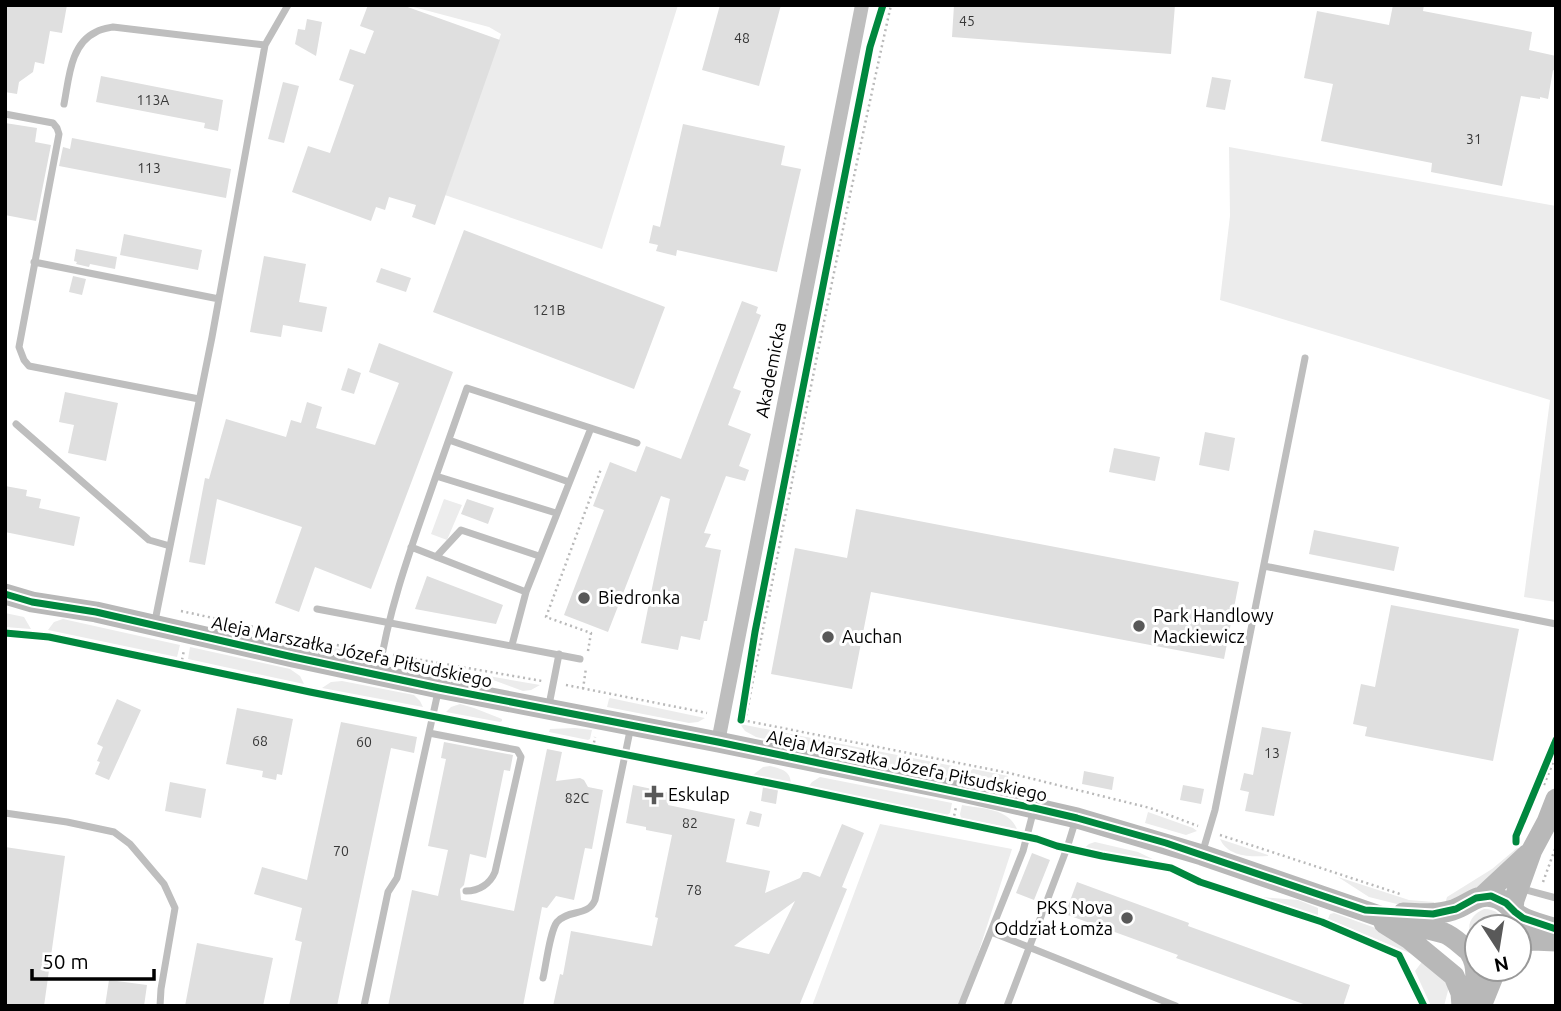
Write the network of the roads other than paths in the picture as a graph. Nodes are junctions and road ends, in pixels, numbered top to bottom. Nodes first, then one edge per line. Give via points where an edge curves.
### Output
1 (288, 5) edge
2 (862, 5) edge
3 (265, 46) junction
4 (64, 104) dead end
5 (5, 114) edge
6 (34, 262) junction
7 (219, 299) junction
8 (1305, 358) dead end
9 (199, 398) junction
10 (16, 424) dead end
11 (591, 428) junction
12 (449, 440) junction
13 (637, 443) dead end
14 (436, 475) junction
15 (569, 482) junction
16 (556, 513) junction
17 (170, 546) junction
18 (411, 547) junction
19 (539, 556) junction
20 (436, 557) junction
21 (1264, 566) junction
22 (526, 592) junction
23 (5, 594) edge
24 (32, 602) junction
25 (5, 606) edge
26 (317, 610) dead end
27 (389, 622) junction
28 (1556, 624) edge
29 (154, 625) junction
30 (512, 645) junction
31 (559, 654) junction
32 (584, 657) road end
33 (378, 675) junction
34 (439, 688) junction
35 (548, 709) junction
36 (631, 725) junction
37 (429, 733) junction
38 (718, 742) junction
39 (1556, 799) edge
40 (1034, 808) junction
41 (5, 813) edge
42 (1077, 818) junction
43 (1202, 855) junction
44 (1542, 855) junction
45 (1519, 887) junction
46 (466, 891) dead end
47 (1556, 898) edge
48 (1474, 900) junction
49 (1365, 910) junction
50 (1512, 913) edge
51 (1515, 913) edge
52 (1533, 922) edge
53 (1556, 929) edge
54 (991, 932) junction
55 (1463, 940) edge
56 (1533, 940) edge
57 (1556, 941) edge
58 (1463, 945) edge
59 (1030, 946) junction
60 (543, 978) dead end
61 (1475, 983) edge
62 (1490, 983) edge
63 (160, 1006) edge
64 (364, 1006) edge
65 (961, 1006) edge
66 (1007, 1006) edge
67 (1176, 1006) edge
68 (1462, 1006) edge
69 (1471, 1006) edge
70 (1481, 1006) edge

1 - 3 lane
2 - 38 street, Akademicka
3 - 4 lane via 113,27 95,32 74,55
3 - 7 lane
5 - 6 lane via 53,123 57,128
6 - 7 lane
6 - 9 lane via 19,346 29,366
7 - 9 lane
8 - 21 lane
9 - 17 lane
10 - 17 lane via 149,540
11 - 12 lane via 467,388
11 - 13 lane
11 - 15 lane
12 - 14 lane
12 - 15 lane
14 - 16 lane
14 - 18 lane
15 - 16 lane
16 - 19 lane
17 - 29 lane
18 - 20 lane
18 - 27 lane
19 - 20 lane via 461,530
19 - 22 lane
20 - 22 lane
21 - 28 lane
21 - 43 lane
22 - 30 lane
23 - 24 street, Aleja Marszałka Józefa Piłsudskiego
24 - 25 street, Aleja Marszałka Józefa Piłsudskiego
24 - 29 street, Aleja Marszałka Józefa Piłsudskiego
26 - 27 lane
27 - 30 lane
27 - 33 lane
29 - 33 street, Aleja Marszałka Józefa Piłsudskiego
30 - 31 lane
31 - 32 lane
31 - 35 lane
33 - 34 street, Aleja Marszałka Józefa Piłsudskiego
34 - 35 street, Aleja Marszałka Józefa Piłsudskiego
34 - 37 lane
35 - 36 street, Aleja Marszałka Józefa Piłsudskiego
36 - 38 street, Aleja Marszałka Józefa Piłsudskiego
36 - 60 lane via 595,900 586,911 557,922
37 - 46 lane via 520,752 495,872 480,888
37 - 64 lane
38 - 40 street, Aleja Marszałka Józefa Piłsudskiego
39 - 44 street
40 - 42 street, Aleja Marszałka Józefa Piłsudskiego
40 - 54 lane via 1023,851
41 - 63 lane via 114,832 164,884 175,908
42 - 43 street, Aleja Marszałka Józefa Piłsudskiego
42 - 59 lane
43 - 49 street, Aleja Marszałka Józefa Piłsudskiego
44 - 45 street
44 - 48 street
45 - 47 lane
45 - 51 street
48 - 49 street, Aleja Marszałka Józefa Piłsudskiego via 1433,914
48 - 50 street via 1495,897 1506,902
48 - 55 street via 1457,919
49 - 58 street, Aleja Marszałka Józefa Piłsudskiego via 1444,933
49 - 68 street via 1449,971 1459,987
52 - 53 street
54 - 59 lane
54 - 65 lane
56 - 57 street
59 - 66 lane
59 - 67 lane
61 - 69 street
62 - 70 street

